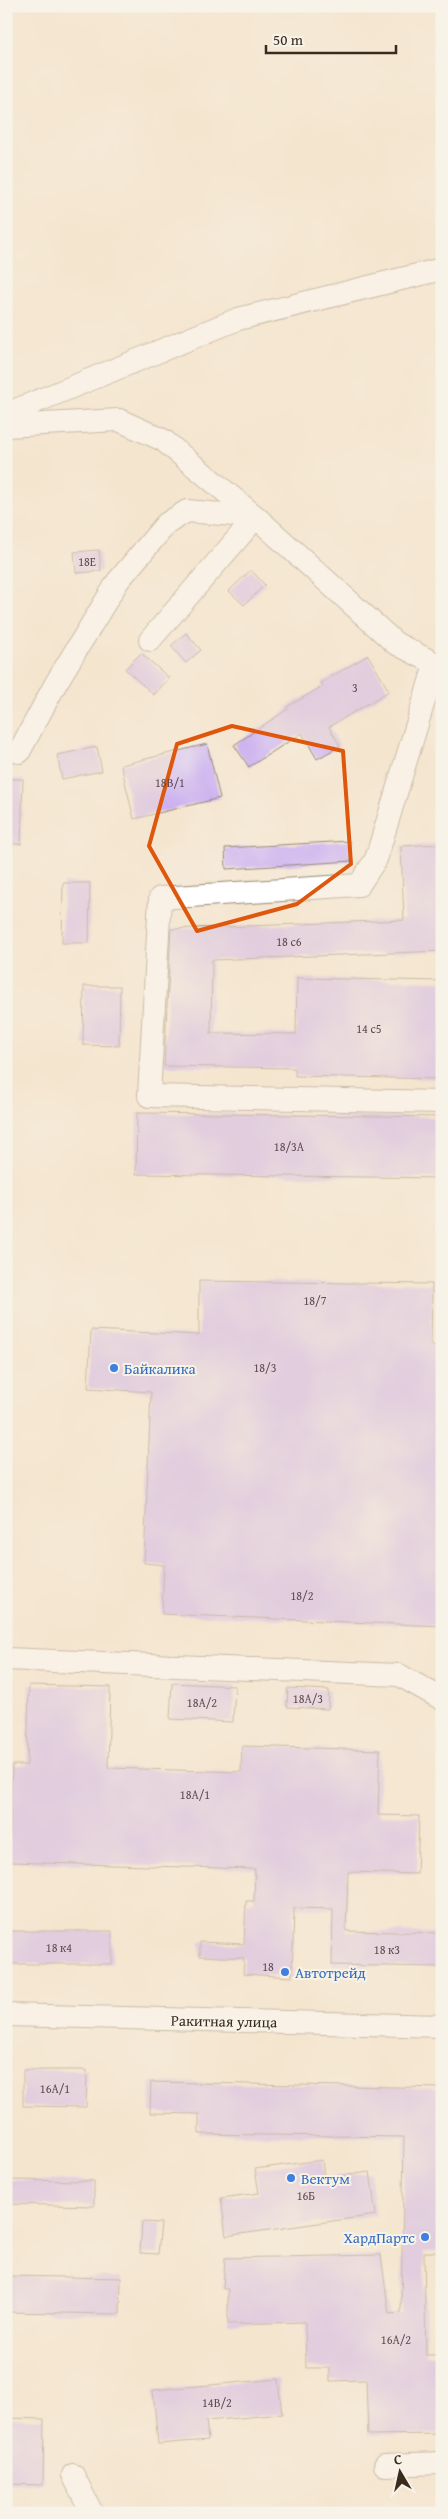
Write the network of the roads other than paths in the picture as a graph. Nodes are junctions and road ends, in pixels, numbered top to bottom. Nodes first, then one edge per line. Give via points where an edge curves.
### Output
1 (442, 269) edge
2 (6, 414) edge
3 (6, 426) edge
4 (256, 517) junction
5 (150, 640) dead end
6 (438, 666) edge
7 (19, 752) dead end
8 (442, 1102) edge
9 (6, 1658) edge
10 (442, 1699) edge
11 (6, 2015) edge
12 (442, 2026) edge
13 (442, 2464) edge
14 (384, 2465) dead end
15 (73, 2475) dead end
16 (92, 2513) edge

1 - 2 street via 238,319
3 - 4 street via 119,420 163,440
4 - 5 street
4 - 6 street via 395,643
4 - 7 street via 187,510 166,524 118,581 56,683
6 - 8 street via 376,859 359,886 160,898 149,1096
9 - 10 street via 400,1676
11 - 12 street, Ракитная улица
13 - 14 street
15 - 16 street

